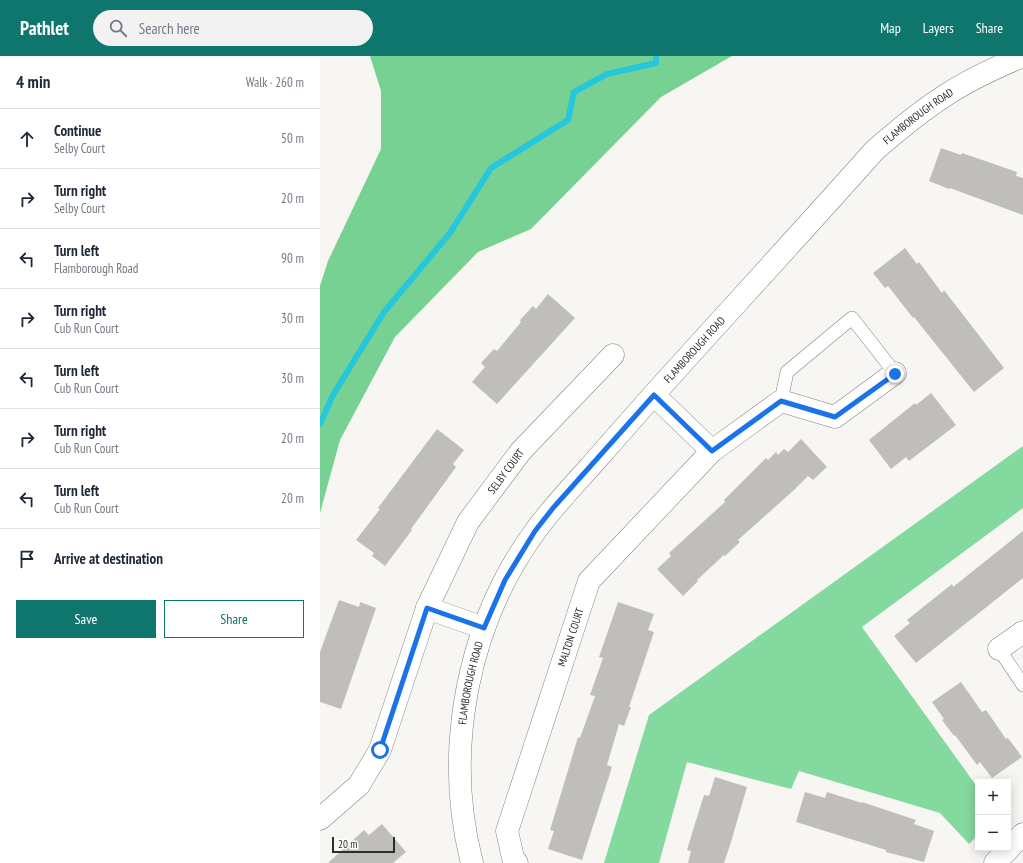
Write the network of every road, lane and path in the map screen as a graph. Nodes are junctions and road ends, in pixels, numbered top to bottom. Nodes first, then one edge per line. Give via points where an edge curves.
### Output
1 (1023, 56) edge
2 (613, 354) dead end
3 (895, 374) joint
4 (654, 395) junction
5 (781, 401) junction
6 (712, 451) junction
7 (427, 608) junction
8 (484, 628) junction
9 (1023, 632) edge
10 (998, 649) joint
11 (1023, 685) edge
12 (320, 819) edge
13 (1023, 834) edge
14 (472, 863) edge
15 (517, 863) edge
16 (995, 863) edge

1 - 4 street, FLAMBOROUGH ROAD via 986,72 947,94 910,120 876,150
2 - 7 street, SELBY COURT via 522,451 468,522
3 - 5 street via 835,417
3 - 5 lane via 852,318 787,372
4 - 6 street
4 - 8 street, FLAMBOROUGH ROAD via 535,531 505,580
5 - 6 street, MALTON COURT
6 - 15 street, MALTON COURT via 589,581 508,831 513,858
7 - 8 street
7 - 12 street, SELBY COURT via 380,750 360,784
8 - 14 street, FLAMBOROUGH ROAD via 467,688 460,741 460,798
9 - 10 street
10 - 11 lane
13 - 16 street

